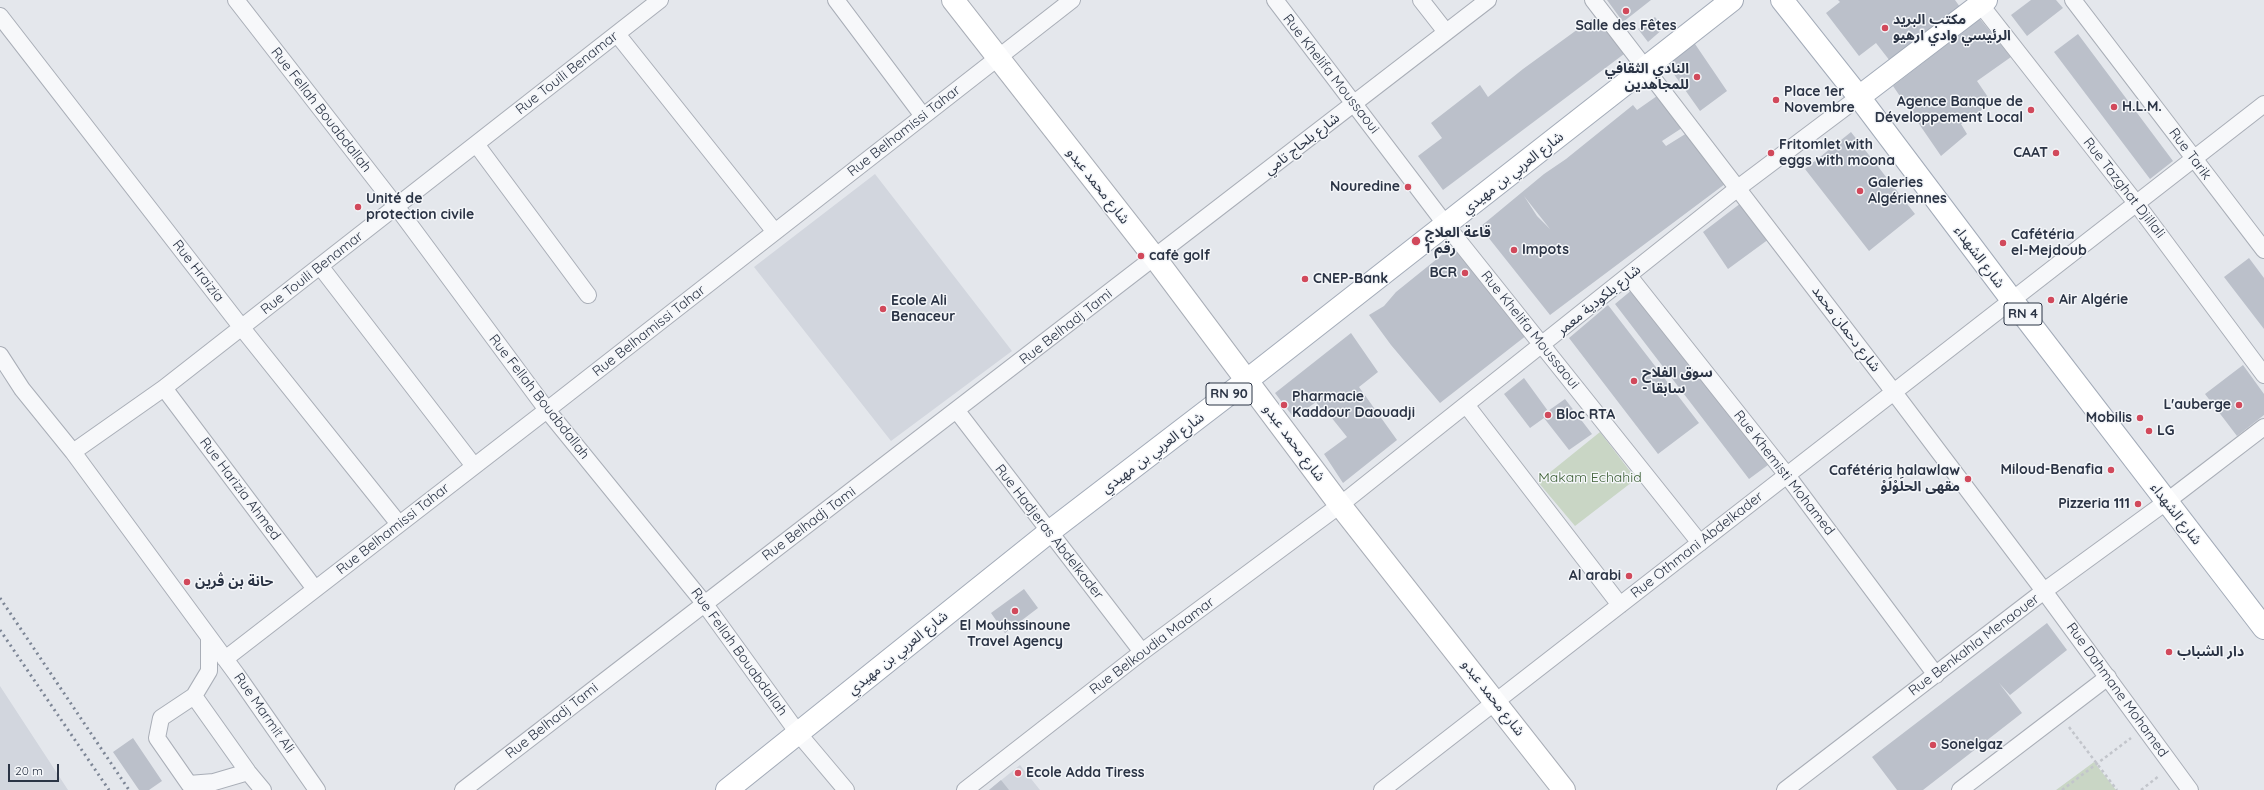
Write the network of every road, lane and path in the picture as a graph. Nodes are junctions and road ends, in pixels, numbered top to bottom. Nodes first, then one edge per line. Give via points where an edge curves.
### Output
1 (236, 0) edge
2 (660, 0) edge
3 (836, 0) edge
4 (953, 0) edge
5 (1072, 0) edge
6 (1275, 0) edge
7 (1421, 0) edge
8 (1488, 0) edge
9 (1593, 0) edge
10 (1732, 0) edge
11 (1782, 0) edge
12 (2073, 0) edge
13 (1981, 1) edge
14 (0, 16) edge
15 (1446, 32) junction
16 (617, 34) junction
17 (998, 58) junction
18 (1645, 69) junction
19 (1859, 97) junction
20 (1355, 103) junction
21 (2264, 104) edge
22 (923, 116) junction
23 (476, 144) junction
24 (2194, 158) junction
25 (1738, 188) junction
26 (2136, 203) junction
27 (396, 206) junction
28 (1446, 225) junction
29 (774, 232) junction
30 (2264, 250) edge
31 (1155, 258) junction
32 (320, 266) junction
33 (1629, 276) junction
34 (588, 295) dead end
35 (2012, 300) junction
36 (242, 328) junction
37 (1543, 345) junction
38 (0, 355) edge
39 (2264, 375) edge
40 (1246, 381) junction
41 (164, 388) junction
42 (1893, 391) junction
43 (1467, 406) junction
44 (547, 410) junction
45 (957, 411) junction
46 (2264, 427) edge
47 (73, 452) junction
48 (474, 466) junction
49 (1786, 474) junction
50 (2166, 502) junction
51 (1340, 505) junction
52 (399, 524) junction
53 (1049, 532) junction
54 (1700, 543) junction
55 (315, 589) junction
56 (2044, 591) junction
57 (704, 603) junction
58 (1620, 605) junction
59 (2264, 628) edge
60 (208, 638) junction
61 (1142, 652) junction
62 (224, 659) junction
63 (1936, 675) junction
64 (2108, 677) junction
65 (194, 696) junction
66 (1496, 701) junction
67 (2059, 714) junction
68 (2144, 728) junction
69 (798, 733) junction
70 (2097, 763) junction
71 (2172, 766) junction
72 (248, 772) junction
73 (264, 790) edge
74 (317, 790) edge
75 (463, 790) edge
76 (727, 790) edge
77 (846, 790) edge
78 (964, 790) edge
79 (1382, 790) edge
80 (1564, 790) edge
81 (1785, 790) edge
82 (1960, 790) edge
83 (2062, 790) edge
84 (2117, 790) edge
85 (2141, 790) edge
86 (2190, 790) edge

1 - 27 street, Rue Fellah Bouabdallah
2 - 16 street, Rue Touili Benamar
3 - 22 street
4 - 17 main road, شارع محمد عبدو
5 - 17 street, Rue Belhamissi Tahar
6 - 20 street, Rue Khelifa Moussaoui
7 - 15 street
8 - 15 street, شارع بلحاج تامي
9 - 18 street, شارع دحمان محمد
10 - 18 main road, شارع العربي بن مهيدي / RN 90
11 - 19 main road, شارع الشهداء / RN 4
12 - 24 street, Rue Tarik
13 - 19 main road
13 - 26 street, Rue Tazghat Djillali
14 - 36 street, Rue Hraizia
15 - 20 street, شارع بلحاج تامي
16 - 23 street, Rue Touili Benamar
16 - 29 street
17 - 22 street, Rue Belhamissi Tahar
17 - 31 main road, شارع محمد عبدو
18 - 25 street, شارع دحمان محمد
18 - 28 main road, شارع العربي بن مهيدي / RN 90
19 - 25 street, شارع بلكودية معمر
19 - 35 main road, شارع الشهداء / RN 4
20 - 28 street, Rue Khelifa Moussaoui
20 - 31 street, شارع بلحاج تامي
21 - 24 street, Rue Othmani Abdelkader
22 - 29 street, Rue Belhamissi Tahar
23 - 27 street, Rue Touili Benamar
23 - 34 street
24 - 26 street, Rue Othmani Abdelkader
24 - 30 street, Rue Tarik
25 - 33 street, شارع بلكودية معمر
25 - 42 street, شارع دحمان محمد
26 - 35 street, Rue Othmani Abdelkader
26 - 39 street, Rue Tazghat Djillali
27 - 32 street, Rue Touili Benamar
27 - 44 street, Rue Fellah Bouabdallah
28 - 37 street, Rue Khelifa Moussaoui
28 - 40 main road, شارع العربي بن مهيدي / RN 90
29 - 44 street, Rue Belhamissi Tahar
31 - 40 main road, شارع محمد عبدو
31 - 45 street, Rue Belhadj Tami
32 - 36 street, Rue Touili Benamar
32 - 48 street
33 - 37 street, شارع بلكودية معمر
33 - 49 street, Rue Khemisti Mohamed
35 - 42 street, Rue Othmani Abdelkader
35 - 50 main road, شارع الشهداء / RN 4
36 - 41 street, Rue Touili Benamar
36 - 52 street, Rue Hraizia
37 - 43 street, شارع بلكودية معمر
37 - 54 street, Rue Khelifa Moussaoui
38 - 47 street, Rue Marmit Ali via 22,389
40 - 51 main road, شارع محمد عبدو
40 - 53 main road, شارع العربي بن مهيدي / RN 90
41 - 47 street, Rue Touili Benamar
41 - 55 street, Rue Harizia Ahmed
42 - 49 street, Rue Othmani Abdelkader
42 - 56 street, شارع دحمان محمد
43 - 51 street, شارع بلكودية معمر
43 - 58 street
44 - 48 street, Rue Belhamissi Tahar
44 - 57 street, Rue Fellah Bouabdallah
45 - 53 street, Rue Hadjeras Abdelkader
45 - 57 street, Rue Belhadj Tami
46 - 50 street, Rue Benkahla Menaouer
47 - 60 street, Rue Marmit Ali
48 - 52 street, Rue Belhamissi Tahar
49 - 54 street, Rue Othmani Abdelkader
49 - 63 street, Rue Khemisti Mohamed
50 - 56 street, Rue Benkahla Menaouer
50 - 59 main road, شارع الشهداء / RN 4
51 - 61 street, Rue Belkoudia Maamar
51 - 66 main road, شارع محمد عبدو
52 - 55 street, Rue Belhamissi Tahar
53 - 61 street, Rue Hadjeras Abdelkader
53 - 69 main road, شارع العربي بن مهيدي / RN 90
54 - 58 street, Rue Othmani Abdelkader
55 - 62 street, Rue Belhamissi Tahar
56 - 63 street, Rue Benkahla Menaouer
56 - 64 street, Rue Dahmane Mohamed
57 - 69 street, Rue Fellah Bouabdallah
57 - 75 street, Rue Belhadj Tami
58 - 66 street, Rue Othmani Abdelkader
60 - 62 street, Rue Marmit Ali
60 - 65 street via 209,671
61 - 78 street, Rue Belkoudia Maamar
62 - 74 street, Rue Marmit Ali
63 - 81 street, Rue Benkahla Menaouer
64 - 67 street
64 - 68 street, Rue Dahmane Mohamed
65 - 72 street
65 - 72 street via 161,718 157,738 189,784 214,782
66 - 79 street, Rue Othmani Abdelkader
66 - 80 main road, شارع محمد عبدو
67 - 70 path
67 - 82 street
68 - 70 path
68 - 71 street, Rue Dahmane Mohamed
69 - 76 main road, شارع العربي بن مهيدي / RN 90
69 - 77 street, Rue Fellah Bouabdallah
70 - 83 path
70 - 84 path
71 - 85 path
71 - 86 street, Rue Dahmane Mohamed
72 - 73 street

